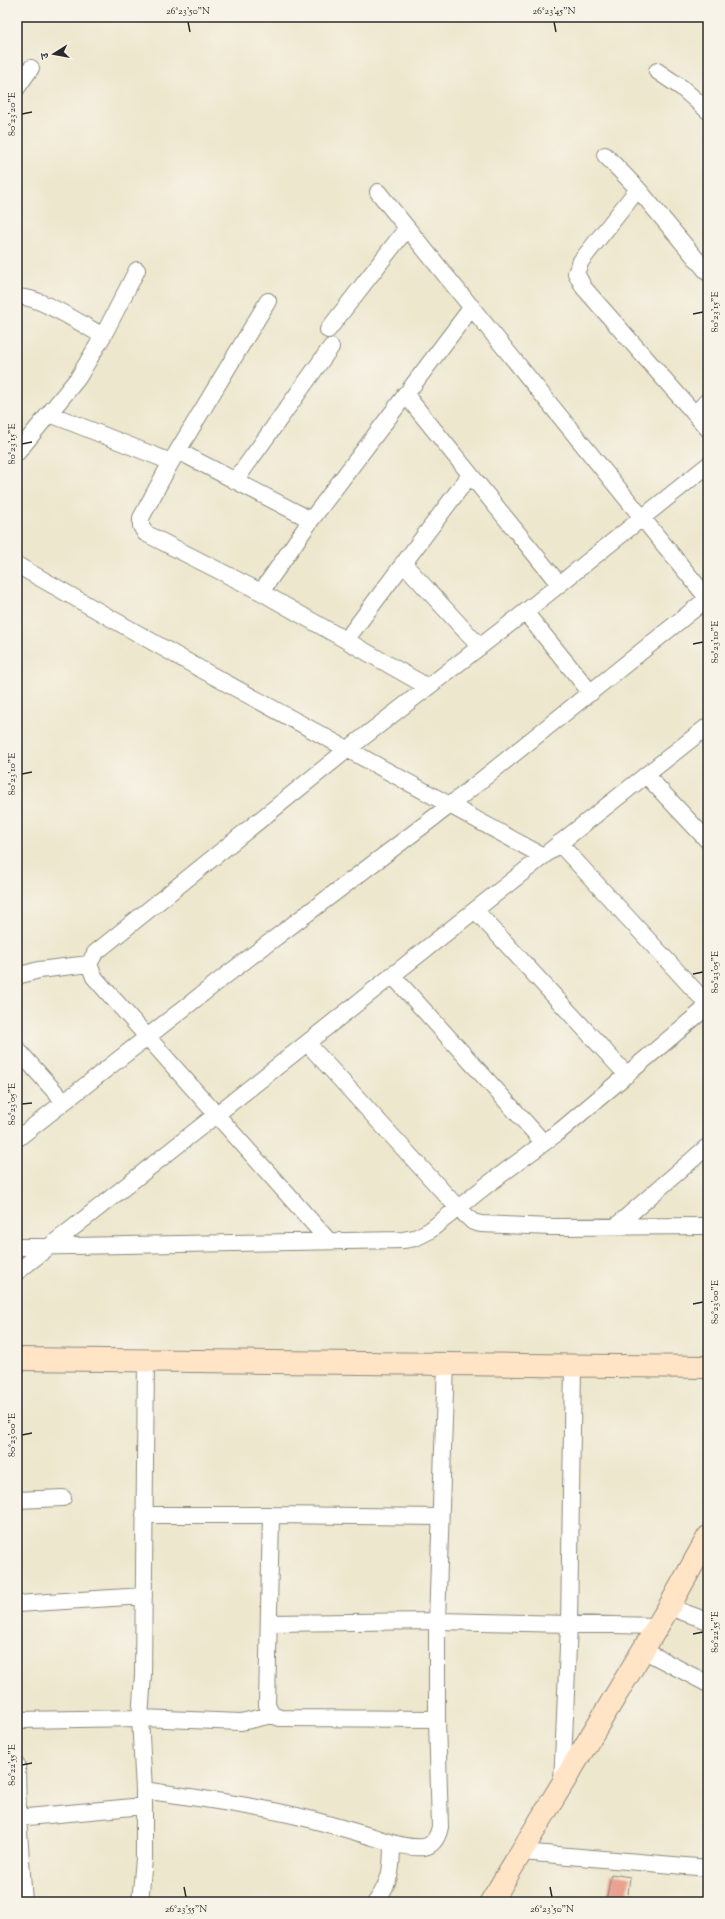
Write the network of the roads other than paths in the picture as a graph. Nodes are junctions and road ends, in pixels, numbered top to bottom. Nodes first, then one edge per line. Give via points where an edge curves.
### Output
1 (31, 68) dead end
2 (657, 72) dead end
3 (17, 88) edge
4 (708, 111) edge
5 (605, 155) dead end
6 (638, 189) junction
7 (378, 192) dead end
8 (407, 228) junction
9 (137, 270) dead end
10 (708, 273) edge
11 (17, 298) edge
12 (268, 301) dead end
13 (472, 307) junction
14 (328, 330) dead end
15 (103, 336) junction
16 (331, 347) dead end
17 (405, 394) junction
18 (708, 400) edge
19 (50, 414) junction
20 (695, 414) junction
21 (708, 429) edge
22 (17, 453) edge
23 (174, 456) junction
24 (708, 465) edge
25 (470, 475) junction
26 (235, 481) junction
27 (643, 516) junction
28 (312, 520) junction
29 (403, 562) junction
30 (17, 565) edge
31 (559, 584) junction
32 (261, 592) junction
33 (708, 598) edge
34 (525, 612) junction
35 (346, 640) junction
36 (480, 647) junction
37 (428, 687) junction
38 (591, 693) junction
39 (708, 726) edge
40 (348, 749) junction
41 (646, 776) junction
42 (449, 806) junction
43 (708, 841) edge
44 (559, 843) junction
45 (543, 856) junction
46 (475, 910) junction
47 (89, 964) junction
48 (392, 975) junction
49 (17, 976) edge
50 (708, 1005) edge
51 (147, 1039) junction
52 (307, 1043) junction
53 (17, 1049) edge
54 (626, 1075) junction
55 (64, 1102) junction
56 (216, 1114) junction
57 (17, 1139) edge
58 (544, 1143) junction
59 (708, 1146) edge
60 (458, 1208) junction
61 (616, 1226) junction
62 (708, 1226) edge
63 (328, 1240) junction
64 (17, 1247) edge
65 (49, 1247) junction
66 (17, 1272) edge
67 (17, 1359) edge
68 (146, 1360) junction
69 (446, 1363) junction
70 (573, 1365) junction
71 (708, 1367) edge
72 (63, 1498) dead end
73 (17, 1500) edge
74 (271, 1514) junction
75 (144, 1515) junction
76 (440, 1517) junction
77 (708, 1537) edge
78 (144, 1596) junction
79 (17, 1604) edge
80 (669, 1607) junction
81 (708, 1620) edge
82 (436, 1621) junction
83 (269, 1623) junction
84 (569, 1624) junction
85 (657, 1626) junction
86 (643, 1650) junction
87 (708, 1684) edge
88 (272, 1715) junction
89 (140, 1718) junction
90 (437, 1719) junction
91 (17, 1720) edge
92 (17, 1766) edge
93 (562, 1786) junction
94 (144, 1790) junction
95 (143, 1806) junction
96 (18, 1818) edge
97 (392, 1843) junction
98 (522, 1852) junction
99 (708, 1868) edge
100 (24, 1902) edge
101 (140, 1902) edge
102 (376, 1902) edge
103 (491, 1902) edge

1 - 3 street
2 - 4 street via 682,88
5 - 6 street
6 - 10 street
6 - 20 street via 581,261 576,273 584,288
7 - 8 street
8 - 13 street
8 - 14 street
9 - 15 street
11 - 15 street via 32,299
12 - 23 street
13 - 17 street
13 - 27 street
15 - 19 street via 78,378
16 - 26 street
17 - 25 street
17 - 28 street
18 - 20 street
19 - 22 street
19 - 23 street
20 - 21 street
23 - 26 street
23 - 32 street via 141,518 141,526 145,533
24 - 27 street
25 - 29 street
25 - 31 street
26 - 28 street
27 - 31 street
27 - 33 street
28 - 32 street
29 - 35 street
29 - 36 street
30 - 40 street
31 - 34 street
32 - 35 street
33 - 38 street
34 - 36 street
34 - 38 street
35 - 37 street
36 - 37 street
37 - 40 street
38 - 42 street
39 - 41 street
40 - 42 street
40 - 47 street via 94,953
41 - 43 street
41 - 44 street
42 - 45 street
42 - 51 street via 229,973
44 - 45 street
44 - 50 street
45 - 46 street
46 - 48 street
46 - 54 street
47 - 49 street via 39,970
47 - 51 street via 94,977
48 - 52 street
48 - 58 street
50 - 54 street
51 - 55 street
51 - 56 street
52 - 56 street
52 - 60 street
53 - 55 street
54 - 58 street
55 - 57 street
56 - 63 street
56 - 65 street
58 - 60 street
59 - 61 street
60 - 61 street via 473,1222 481,1224
60 - 63 street via 429,1231 415,1238
61 - 62 street
63 - 65 street
64 - 65 street
65 - 66 street
67 - 68 street
68 - 69 street
68 - 75 street
69 - 70 street
69 - 76 street
70 - 71 street
70 - 84 street
72 - 73 street
74 - 75 street
74 - 76 street
74 - 83 street
75 - 78 street
76 - 82 street
77 - 80 street
78 - 79 street
78 - 89 street
80 - 81 street
80 - 85 street
82 - 83 street
82 - 84 street
82 - 90 street
83 - 88 street via 267,1705
84 - 85 street
84 - 93 street
85 - 86 street
86 - 87 street
86 - 93 street
88 - 89 street via 241,1722
88 - 90 street via 280,1718
89 - 91 street
89 - 94 street
90 - 97 street via 440,1827 438,1836 434,1842 426,1846
92 - 96 street
93 - 98 street
94 - 95 street
94 - 97 street via 262,1808
95 - 96 street
95 - 101 street via 144,1859
96 - 100 street
97 - 102 street via 389,1879
98 - 99 street
98 - 103 street

